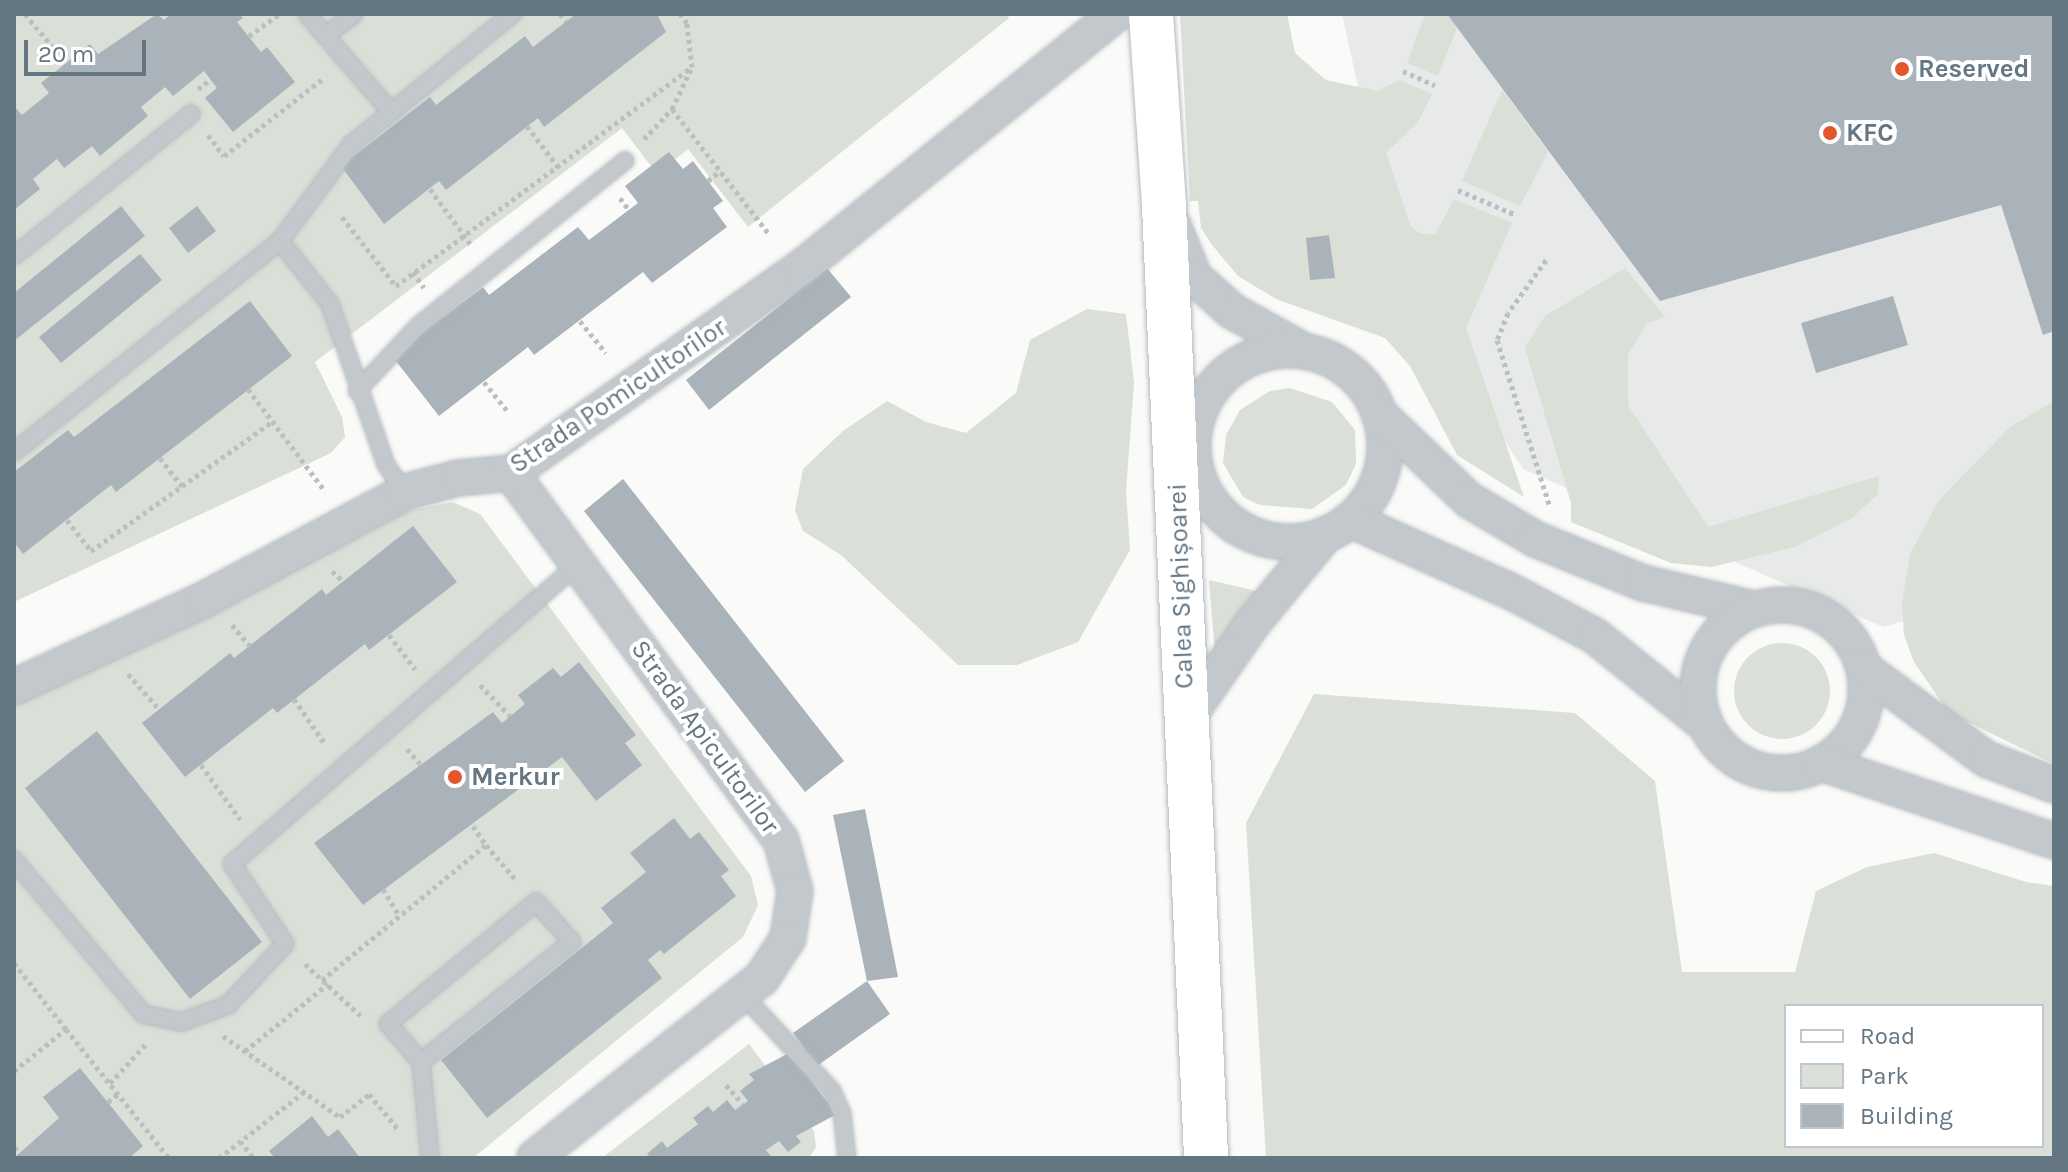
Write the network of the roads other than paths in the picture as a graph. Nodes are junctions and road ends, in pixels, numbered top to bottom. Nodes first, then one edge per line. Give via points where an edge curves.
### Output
1 (307, 14) edge
2 (354, 14) edge
3 (512, 14) edge
4 (1116, 14) edge
5 (1151, 14) edge
6 (325, 36) junction
7 (391, 112) junction
8 (191, 114) road end
9 (625, 161) road end
10 (1164, 206) junction
11 (280, 241) junction
12 (14, 256) edge
13 (1304, 351) junction
14 (357, 391) junction
15 (1380, 415) junction
16 (1184, 445) junction
17 (14, 452) edge
18 (511, 473) junction
19 (405, 492) junction
20 (1338, 528) junction
21 (578, 564) junction
22 (1754, 609) junction
23 (1864, 669) junction
24 (14, 687) edge
25 (1187, 718) junction
26 (1705, 724) junction
27 (1821, 763) junction
28 (2054, 785) edge
29 (2054, 841) edge
30 (14, 860) edge
31 (742, 994) junction
32 (421, 1062) junction
33 (430, 1158) edge
34 (534, 1158) edge
35 (847, 1158) edge
36 (1206, 1158) edge

1 - 6 lane
2 - 6 lane
3 - 7 lane
4 - 18 street, Strada Pomicultorilor via 801,268
5 - 10 main road, Calea Sighișoarei
6 - 7 lane
7 - 11 lane via 351,145
8 - 12 lane
9 - 14 lane via 418,326
10 - 13 street via 1194,277 1232,311
10 - 16 main road, Calea Sighișoarei
11 - 14 lane via 330,304
11 - 17 lane
13 - 15 street via 1351,372
13 - 16 street via 1277,350 1226,373
14 - 19 lane via 386,465
15 - 20 street via 1385,443 1381,472
15 - 22 street via 1469,500 1535,539 1643,583
16 - 20 street via 1207,497 1235,525 1272,541
16 - 25 main road, Calea Sighișoarei
18 - 19 street, Strada Pomicultorilor via 458,478
18 - 21 street, Strada Apicultorilor
19 - 24 street, Strada Pomicultorilor via 203,600
20 - 25 street via 1252,624
20 - 26 street via 1512,592 1595,636
21 - 30 lane via 232,864 285,944 228,1005 170,1020 143,1014
21 - 31 street, Strada Apicultorilor via 781,840 795,891 788,938 762,978
22 - 23 street via 1781,604 1809,608 1834,622
22 - 26 street via 1729,623 1710,644 1700,670 1698,697
23 - 27 street via 1866,697 1858,723 1843,747
23 - 28 street via 1986,759
25 - 36 main road, Calea Sighișoarei
26 - 27 street via 1720,747 1742,763 1768,772 1795,772
27 - 29 street
31 - 34 street, Strada Apicultorilor
31 - 35 lane via 832,1091 845,1126
32 - 32 lane via 572,942 536,902 388,1024
32 - 33 lane

